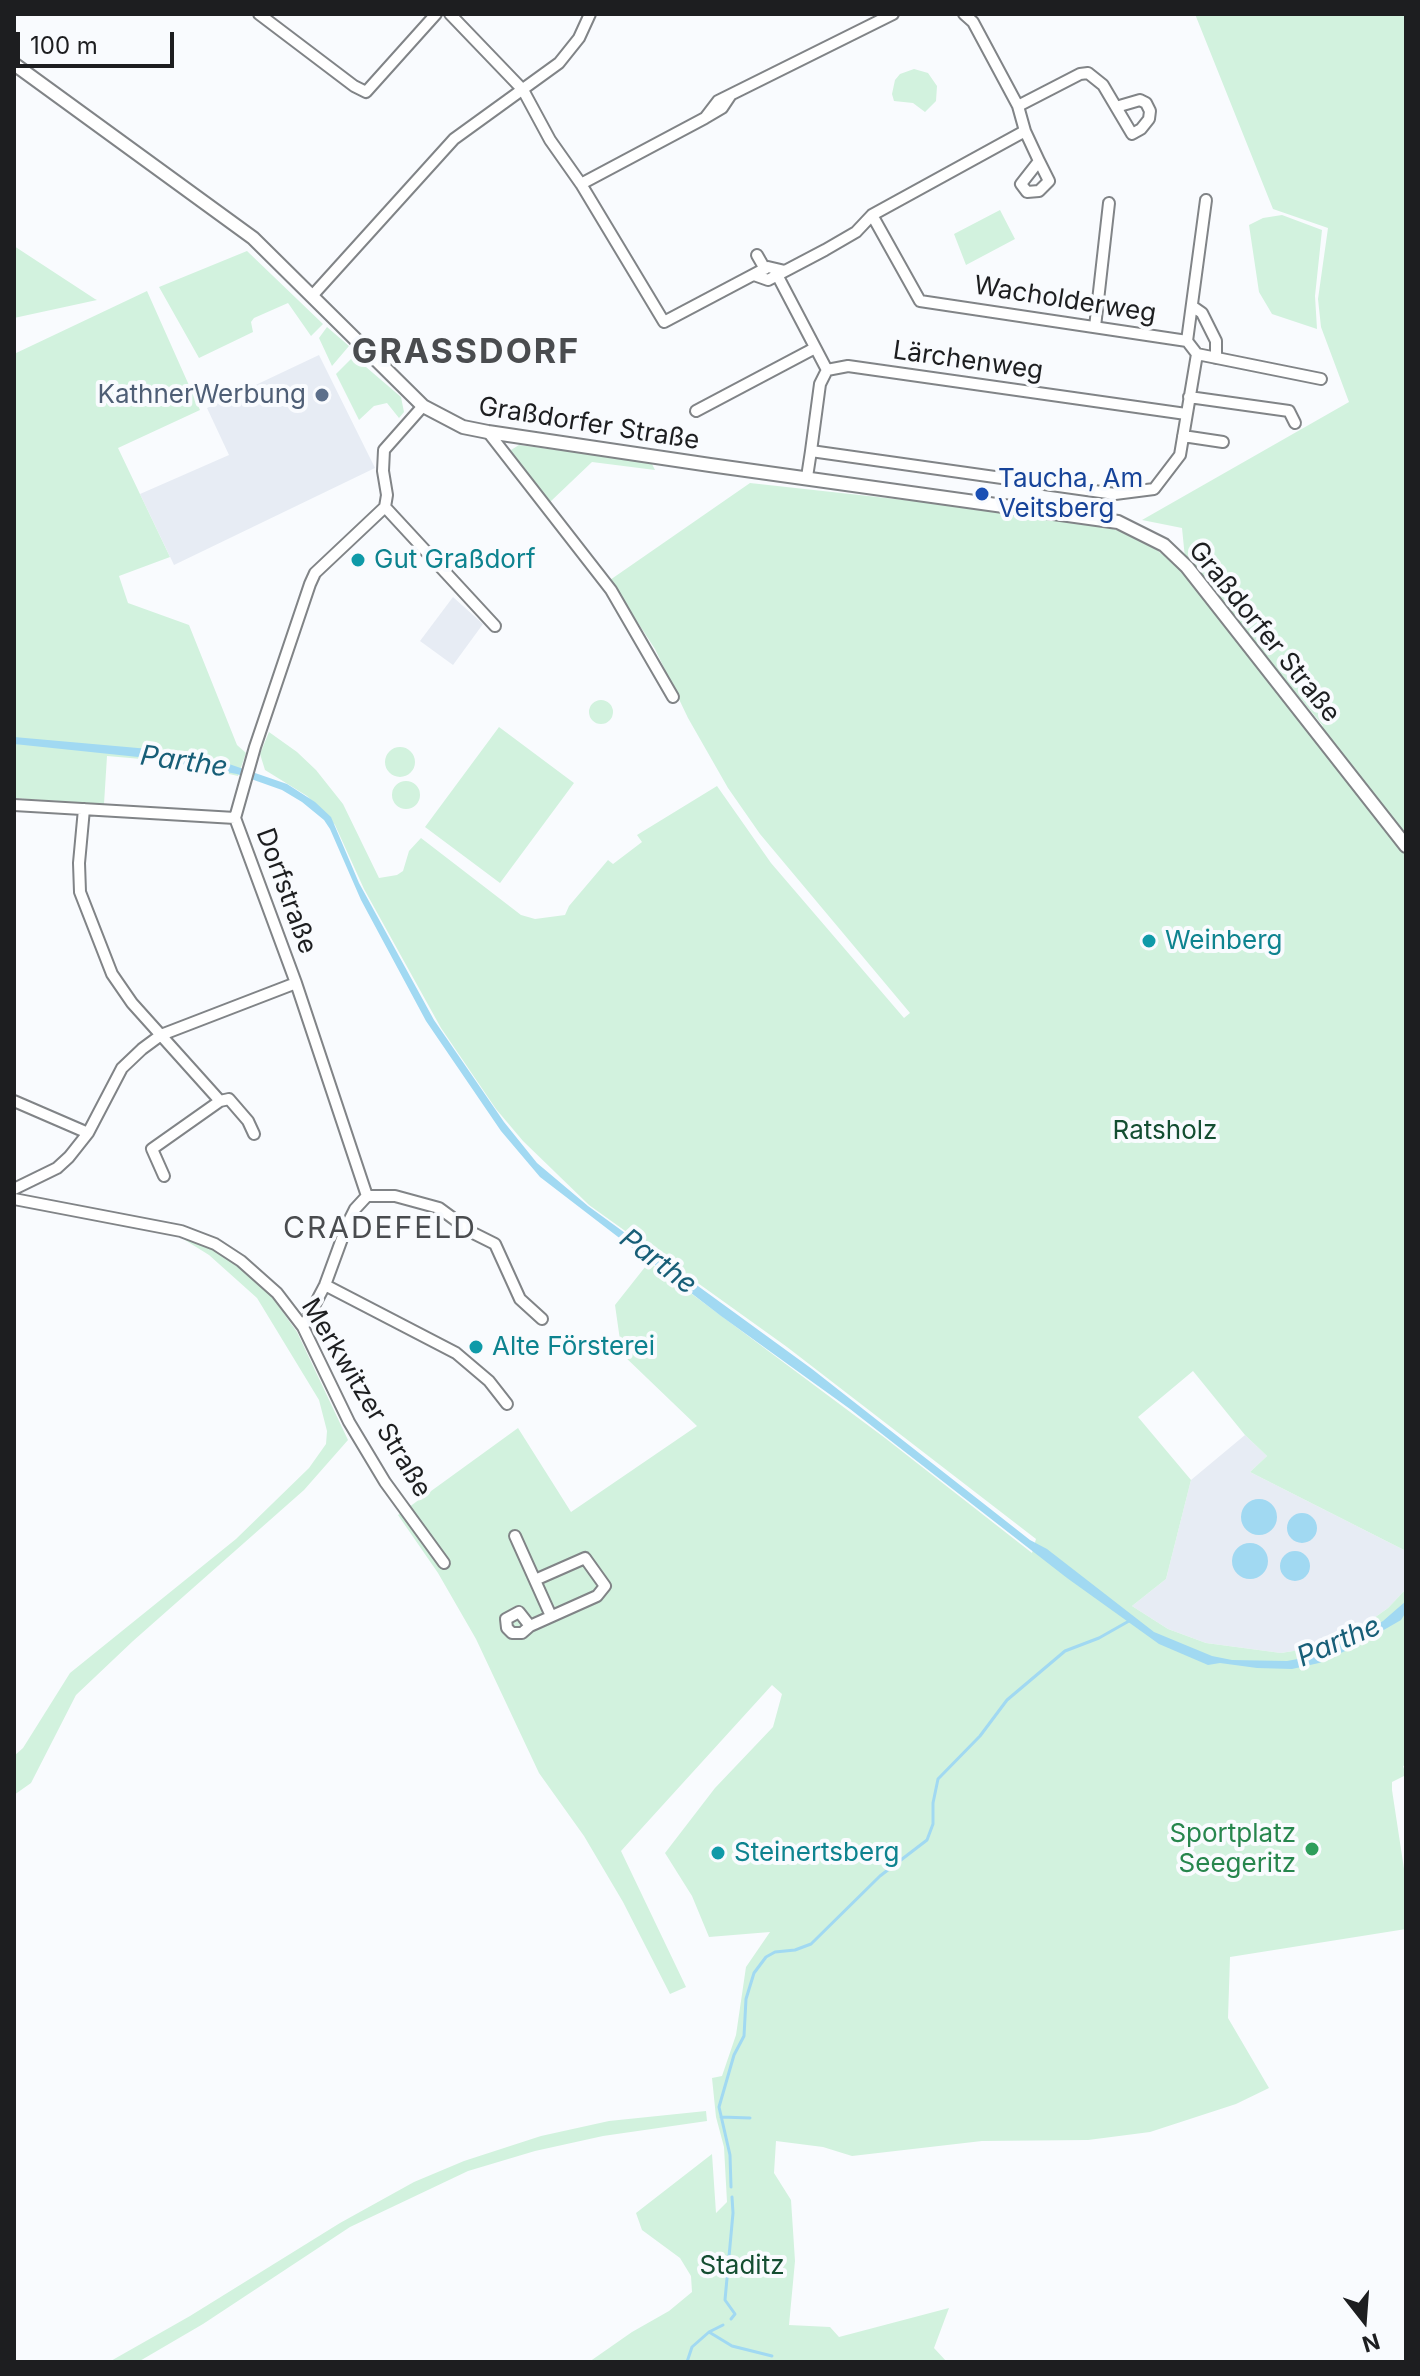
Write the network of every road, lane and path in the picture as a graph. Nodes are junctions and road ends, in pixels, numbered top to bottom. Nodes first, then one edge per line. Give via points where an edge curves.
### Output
1 (259, 14) edge
2 (436, 14) edge
3 (450, 14) edge
4 (590, 14) edge
5 (893, 14) edge
6 (967, 15) edge
7 (14, 64) edge
8 (523, 90) junction
9 (1018, 106) junction
10 (1116, 107) dead end
11 (1025, 131) junction
12 (1039, 161) dead end
13 (581, 184) junction
14 (1206, 200) dead end
15 (1109, 203) dead end
16 (872, 215) junction
17 (757, 255) dead end
18 (775, 271) junction
19 (312, 296) junction
20 (1192, 306) junction
21 (1095, 327) junction
22 (1187, 341) junction
23 (815, 348) junction
24 (1197, 354) junction
25 (1216, 358) junction
26 (827, 370) junction
27 (1321, 379) dead end
28 (1189, 397) junction
29 (423, 406) junction
30 (696, 411) dead end
31 (1186, 414) junction
32 (1295, 423) dead end
33 (488, 432) junction
34 (1183, 436) junction
35 (1223, 442) dead end
36 (811, 451) junction
37 (807, 477) junction
38 (385, 507) junction
39 (495, 626) dead end
40 (673, 697) dead end
41 (14, 805) edge
42 (84, 809) junction
43 (235, 818) junction
44 (1406, 846) edge
45 (296, 983) junction
46 (161, 1035) junction
47 (14, 1101) edge
48 (220, 1101) junction
49 (88, 1133) junction
50 (254, 1134) dead end
51 (164, 1176) dead end
52 (14, 1189) edge
53 (367, 1196) junction
54 (14, 1199) edge
55 (325, 1285) junction
56 (542, 1319) dead end
57 (303, 1327) junction
58 (507, 1404) dead end
59 (515, 1536) dead end
60 (444, 1563) dead end
61 (535, 1580) junction
62 (551, 1616) junction
63 (530, 1626) dead end

1 - 2 street via 366,92
3 - 8 street
4 - 8 street via 559,63
5 - 13 street via 718,101 705,118
6 - 9 street
7 - 19 street, Graßdorfer Straße via 253,238
8 - 13 street
8 - 19 street via 454,139
9 - 10 street via 1088,73
9 - 11 street
11 - 12 street
11 - 16 street
13 - 18 street via 664,322 754,275 768,280
14 - 20 street
15 - 21 street
16 - 18 street via 856,232
16 - 21 street, Wacholderweg via 920,301
17 - 18 street
18 - 23 street
19 - 29 street, Graßdorfer Straße
20 - 22 street
20 - 25 street via 1202,313 1216,341
21 - 22 street, Wacholderweg
22 - 24 street, Wacholderweg
23 - 26 street
23 - 30 street
24 - 25 street
24 - 28 street
25 - 27 street
26 - 31 street, Lärchenweg via 848,366
26 - 36 street via 820,384
28 - 31 street
28 - 32 street via 1289,411
29 - 33 street, Graßdorfer Straße via 463,427
29 - 38 street via 384,450
31 - 34 street
33 - 37 street, Graßdorfer Straße
33 - 40 street via 611,590
34 - 35 street
34 - 36 street via 1180,455 1154,489 1115,494
36 - 37 street
37 - 44 street, Graßdorfer Straße via 1118,522 1164,545 1187,567
38 - 39 street
38 - 43 street, Dorfstraße via 315,573
41 - 42 street
42 - 43 street
42 - 46 street via 80,892 89,921 112,974
43 - 45 street, Dorfstraße
45 - 46 street
45 - 53 street, Dorfstraße
46 - 48 street
46 - 49 street via 122,1068
47 - 49 street
48 - 50 street via 229,1099
48 - 51 street via 152,1149
49 - 52 street via 57,1168
53 - 55 street via 347,1225
53 - 56 street via 395,1196 439,1208 495,1244 520,1299
54 - 57 street, Merkwitzer Straße via 181,1231 215,1244 277,1293
55 - 57 street
55 - 58 street via 456,1353
57 - 60 street, Merkwitzer Straße via 349,1422
59 - 61 street
61 - 62 street
61 - 62 street via 585,1558 605,1586 597,1596
62 - 63 street

